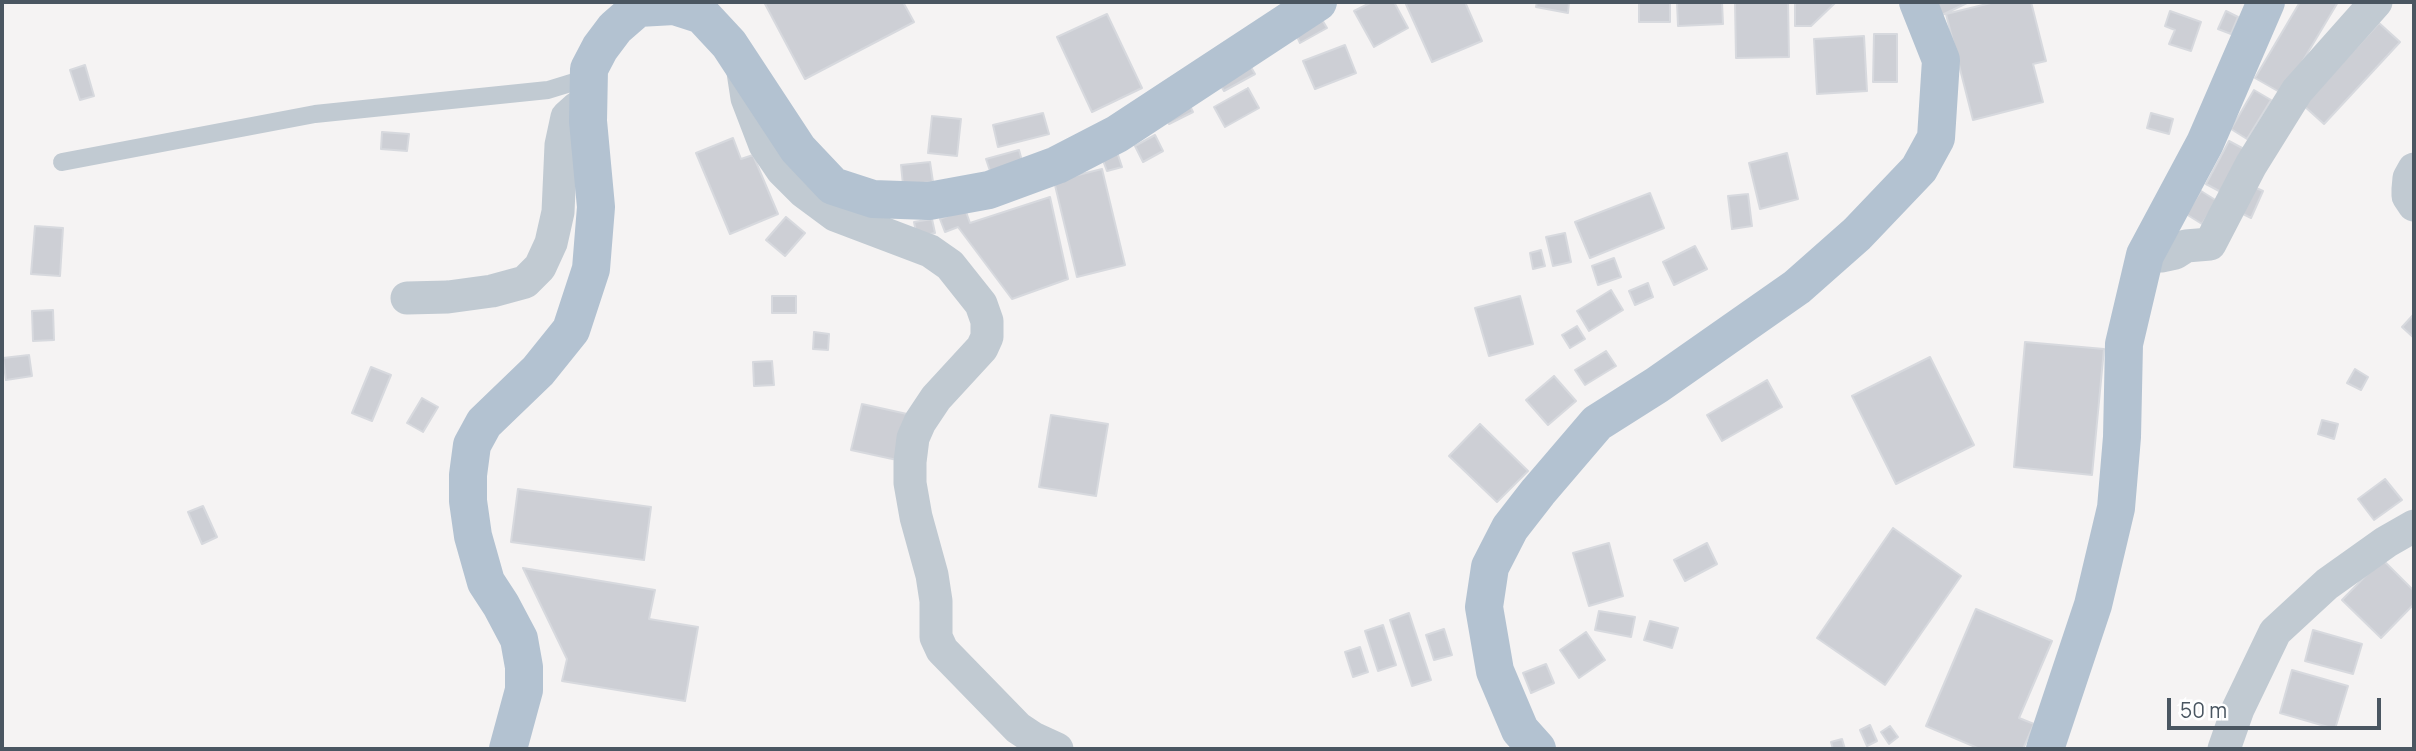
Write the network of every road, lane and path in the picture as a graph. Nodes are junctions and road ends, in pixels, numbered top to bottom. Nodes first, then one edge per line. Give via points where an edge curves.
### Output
1 (1318, 2) edge
2 (1918, 2) edge
3 (2266, 2) edge
4 (2376, 2) edge
5 (647, 5) edge
6 (741, 63) junction
7 (589, 87) junction
8 (62, 162) dead end
9 (2414, 169) edge
10 (2414, 205) edge
11 (2145, 255) junction
12 (407, 298) dead end
13 (2414, 526) edge
14 (509, 749) edge
15 (1057, 749) edge
16 (1537, 749) edge
17 (2045, 749) edge
18 (2224, 749) edge

1 - 6 main road via 1117,134 1057,165 989,190 929,201 873,199 833,186 798,149
2 - 16 main road via 1941,60 1936,138 1919,169 1857,234 1797,286 1597,423 1510,528 1495,557 1484,607 1495,671 1520,730
3 - 11 main road via 2205,143
4 - 11 street via 2297,92 2210,244 2186,246 2161,256
5 - 6 main road via 674,6 702,15
5 - 7 main road via 615,28 600,48
6 - 15 street via 747,98 765,145 790,178 835,215 930,251 950,265 981,304 987,321 982,348 936,398 913,438 910,483 932,575 936,637 942,650 1018,728
7 - 8 lane via 574,82 548,90 315,114
7 - 12 street via 567,117 558,212 540,267 525,282 492,291
7 - 14 main road via 587,121 596,207 591,269 570,330 538,371 484,423 472,445 468,475 473,536 486,582 519,639 524,667 524,690
9 - 10 street via 2408,189
11 - 17 main road via 2124,344 2116,508 2093,606
13 - 18 street via 2327,584 2275,632

